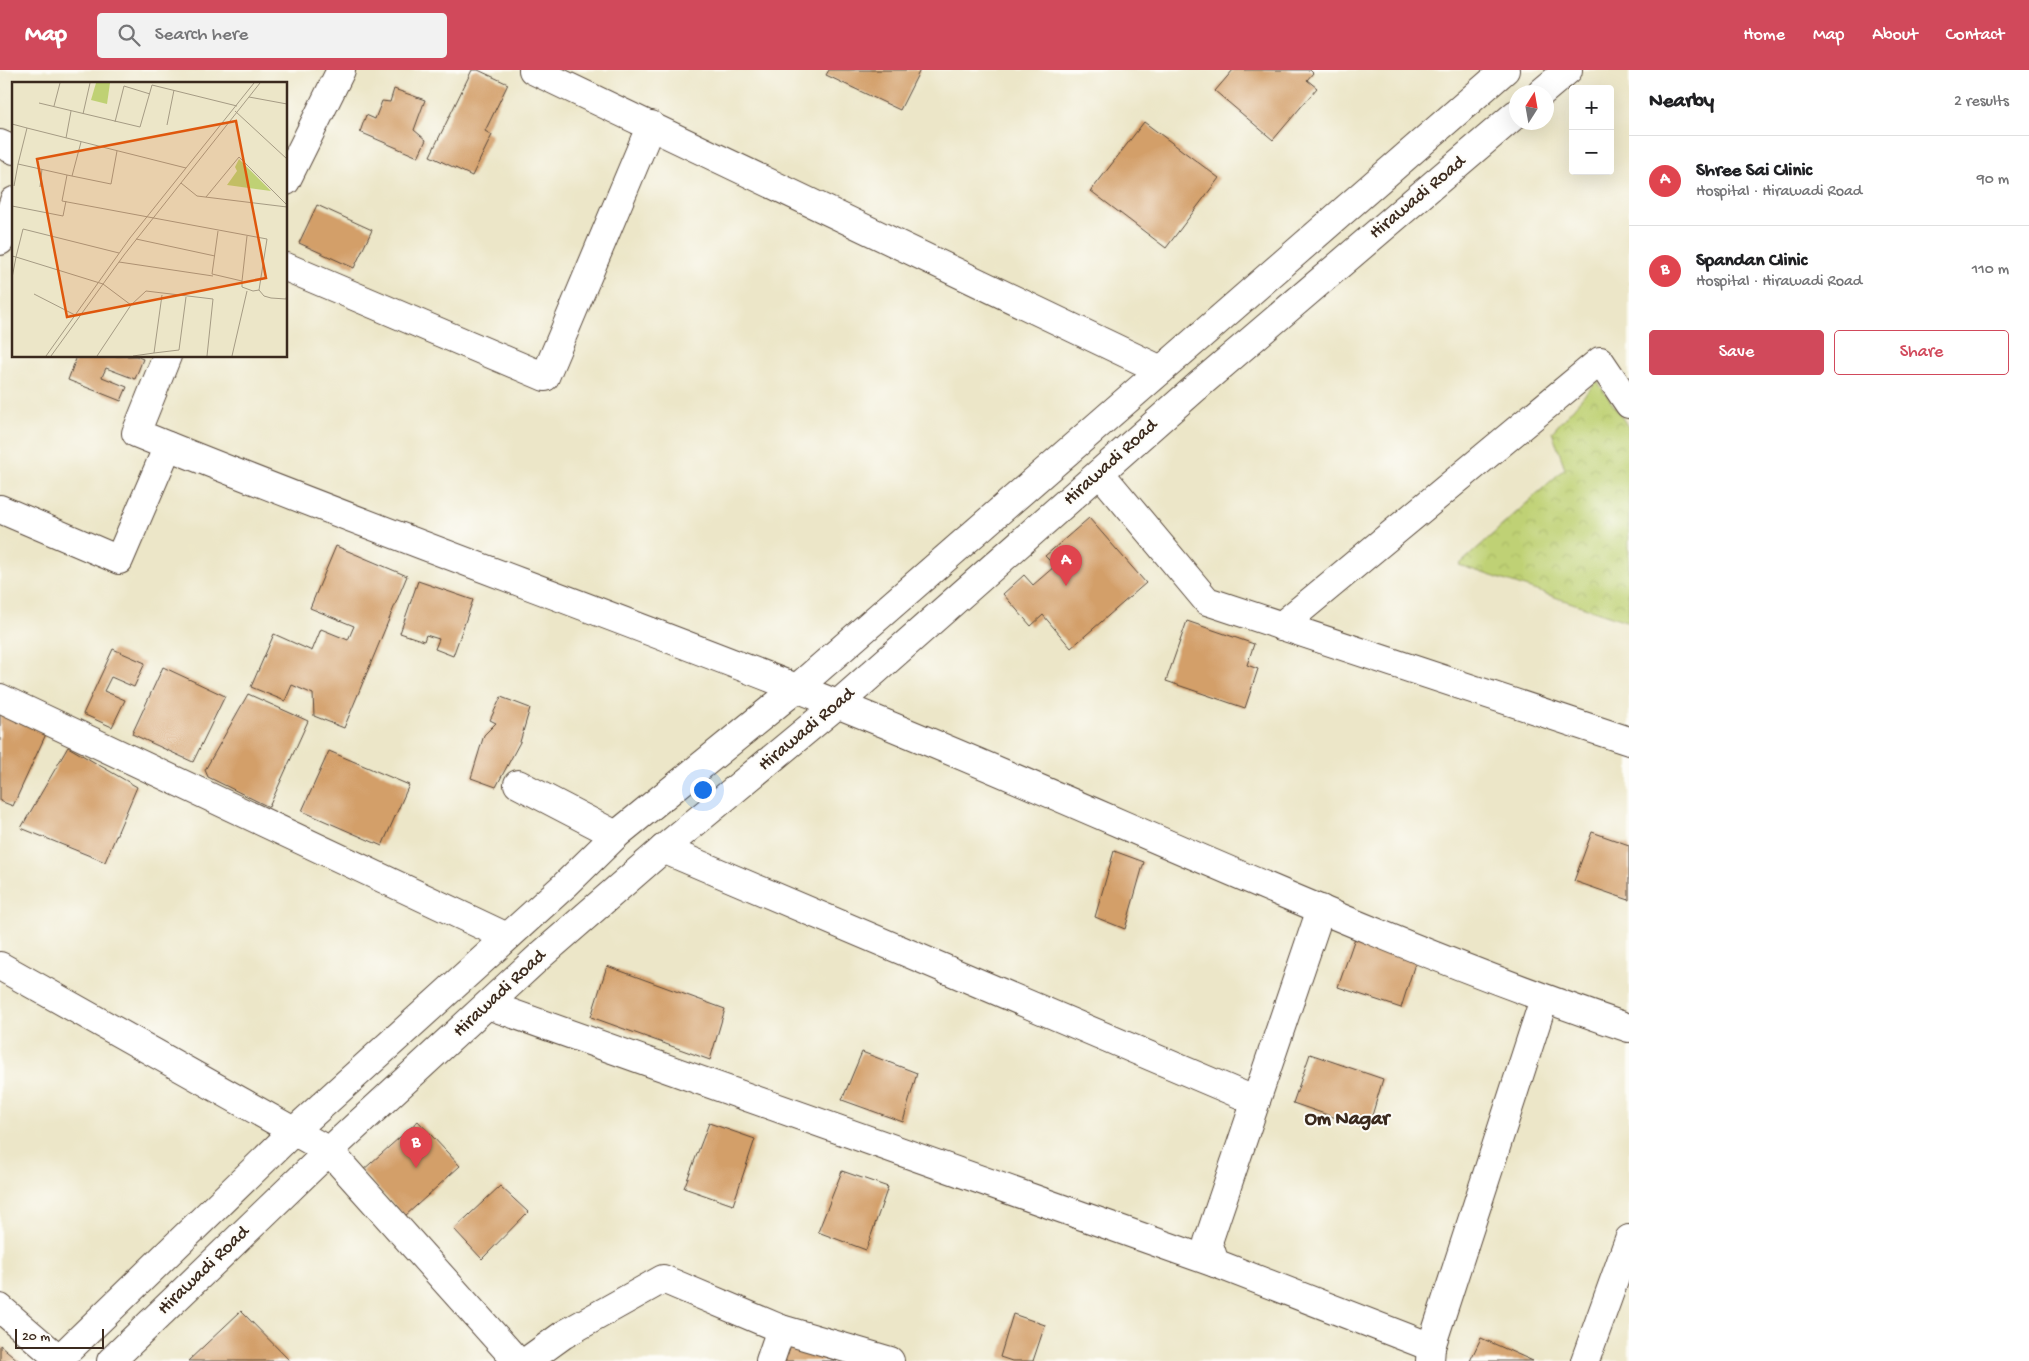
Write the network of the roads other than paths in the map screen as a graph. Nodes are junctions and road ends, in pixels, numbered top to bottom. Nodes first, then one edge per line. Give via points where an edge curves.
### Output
1 (341, 70) edge
2 (534, 70) edge
3 (1505, 70) edge
4 (1568, 70) edge
5 (1550, 85) edge
6 (1509, 120) edge
7 (651, 125) junction
8 (0, 144) edge
9 (12, 149) edge
10 (288, 177) edge
11 (12, 207) edge
12 (0, 241) edge
13 (288, 268) edge
14 (166, 358) edge
15 (1161, 370) junction
16 (1629, 404) edge
17 (168, 446) junction
18 (1100, 473) junction
19 (0, 509) edge
20 (1281, 626) junction
21 (797, 688) junction
22 (0, 698) edge
23 (838, 704) junction
24 (1629, 741) edge
25 (518, 784) dead end
26 (616, 835) junction
27 (664, 849) junction
28 (1321, 909) junction
29 (507, 937) junction
30 (0, 966) edge
31 (1544, 999) junction
32 (488, 1005) junction
33 (1629, 1028) edge
34 (1256, 1101) junction
35 (294, 1131) junction
36 (329, 1151) junction
37 (1629, 1239) edge
38 (1215, 1263) junction
39 (0, 1308) edge
40 (781, 1330) junction
41 (1431, 1354) edge
42 (58, 1360) edge
43 (110, 1361) edge
44 (517, 1361) edge
45 (527, 1361) edge
46 (770, 1361) edge
47 (890, 1361) edge
48 (1585, 1361) edge

1 - 10 street
2 - 7 street
3 - 15 street
4 - 5 street
6 - 18 street, Hirawadi Road
7 - 13 street via 545,377
7 - 15 street
8 - 9 street
11 - 12 street
14 - 17 street via 136,433
15 - 21 street
16 - 20 street via 1600,361
17 - 19 street via 119,560
17 - 21 street
18 - 20 street via 1206,602
18 - 23 street, Hirawadi Road
20 - 24 street
21 - 23 street
21 - 26 street
22 - 29 street
23 - 27 street, Hirawadi Road
23 - 28 street
25 - 26 street
26 - 29 street
27 - 32 street, Hirawadi Road
27 - 34 street
28 - 31 street
28 - 34 street
29 - 35 street
30 - 35 street
31 - 33 street
31 - 41 street
32 - 36 street, Hirawadi Road
32 - 38 street
34 - 38 street via 1208,1242
35 - 36 street
35 - 42 street
36 - 43 street, Hirawadi Road
36 - 44 street
37 - 48 street
38 - 41 street
39 - 42 street
40 - 45 street via 663,1279 563,1336
40 - 46 street
40 - 47 street

